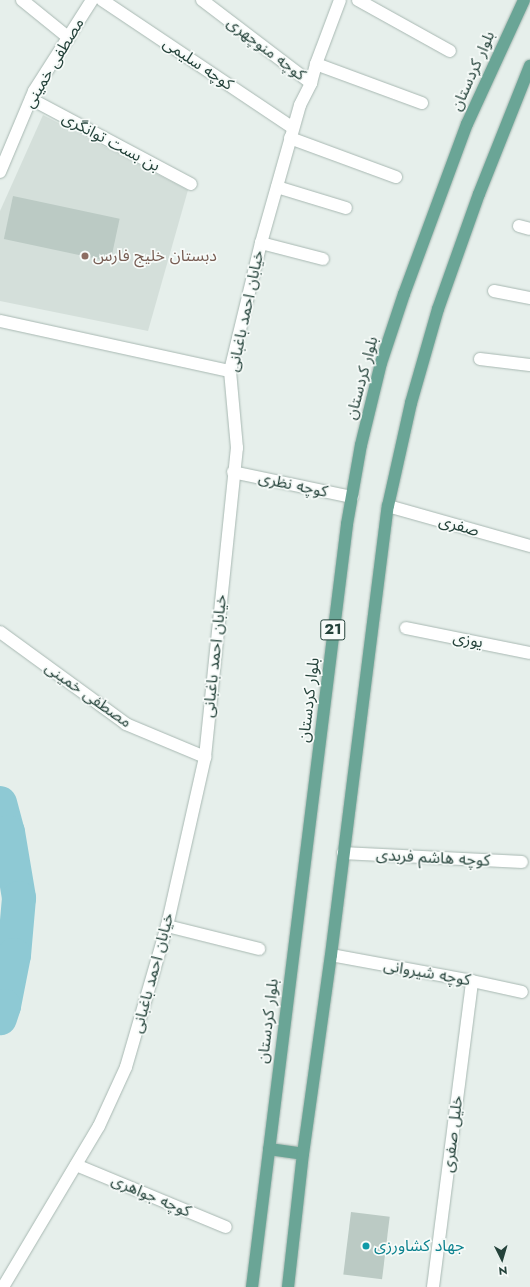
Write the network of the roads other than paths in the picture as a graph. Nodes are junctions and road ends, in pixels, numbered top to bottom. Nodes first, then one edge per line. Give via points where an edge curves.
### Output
1 (22, 0) edge
2 (92, 0) edge
3 (102, 0) edge
4 (202, 0) edge
5 (340, 0) edge
6 (358, 0) edge
7 (524, 0) edge
8 (69, 38) junction
9 (450, 51) dead end
10 (316, 64) junction
11 (530, 66) edge
12 (312, 83) junction
13 (31, 99) junction
14 (422, 103) dead end
15 (292, 133) junction
16 (0, 172) edge
17 (396, 177) dead end
18 (191, 184) dead end
19 (276, 187) junction
20 (346, 208) dead end
21 (261, 243) junction
22 (323, 259) dead end
23 (494, 291) dead end
24 (530, 298) edge
25 (0, 321) edge
26 (480, 359) dead end
27 (530, 364) edge
28 (230, 371) junction
29 (233, 472) junction
30 (352, 497) junction
31 (388, 506) junction
32 (530, 546) edge
33 (406, 628) dead end
34 (0, 632) edge
35 (530, 653) edge
36 (204, 757) junction
37 (343, 853) junction
38 (522, 862) dead end
39 (167, 926) junction
40 (259, 949) dead end
41 (331, 955) junction
42 (472, 981) junction
43 (522, 992) dead end
44 (269, 1149) junction
45 (303, 1154) junction
46 (76, 1164) junction
47 (226, 1227) dead end
48 (4, 1287) edge
49 (252, 1287) edge
50 (288, 1287) edge
51 (433, 1287) edge

1 - 8 street
2 - 8 street, مصطفی خمینی
3 - 15 street, کوچه سلیمی
4 - 12 street, کوچه منوچهری
5 - 10 street, خیابان احمد باغبانی
6 - 9 street
7 - 30 main road, بلوار کردستان / 21 via 467,124 404,294 381,364 361,445
8 - 13 street, مصطفی خمینی
10 - 12 street, خیابان احمد باغبانی
10 - 14 street
11 - 31 main road via 479,194 438,309 411,403
12 - 15 street, خیابان احمد باغبانی via 300,105
13 - 16 street, مصطفی خمینی
13 - 18 street, بن بست توانگری
15 - 17 street, کوچه سلیمی
15 - 19 street, خیابان احمد باغبانی
19 - 20 street
19 - 21 street, خیابان احمد باغبانی
21 - 22 street
21 - 28 street, خیابان احمد باغبانی
23 - 24 street
25 - 28 street
26 - 27 street
28 - 29 street, خیابان احمد باغبانی via 237,448
29 - 30 street, کوچه نظری
29 - 36 street, خیابان احمد باغبانی
30 - 44 main road, بلوار کردستان / 21
31 - 32 street, صفری
31 - 37 main road
33 - 35 street, یوزی
34 - 36 street, مصطفی خمینی via 126,724
36 - 39 street, خیابان احمد باغبانی
37 - 38 street, کوچه هاشم فربدی
37 - 41 main road
39 - 40 street
39 - 46 street, خیابان احمد باغبانی via 126,1067 99,1126
41 - 42 street, کوچه شیروانی
41 - 45 main road
42 - 43 street, کوچه شیروانی
42 - 51 street, خلیل صفری
44 - 45 main road
44 - 49 main road, بلوار کردستان / 21
45 - 50 main road
46 - 47 street, کوچه جواهری
46 - 48 street, خیابان احمد باغبانی

